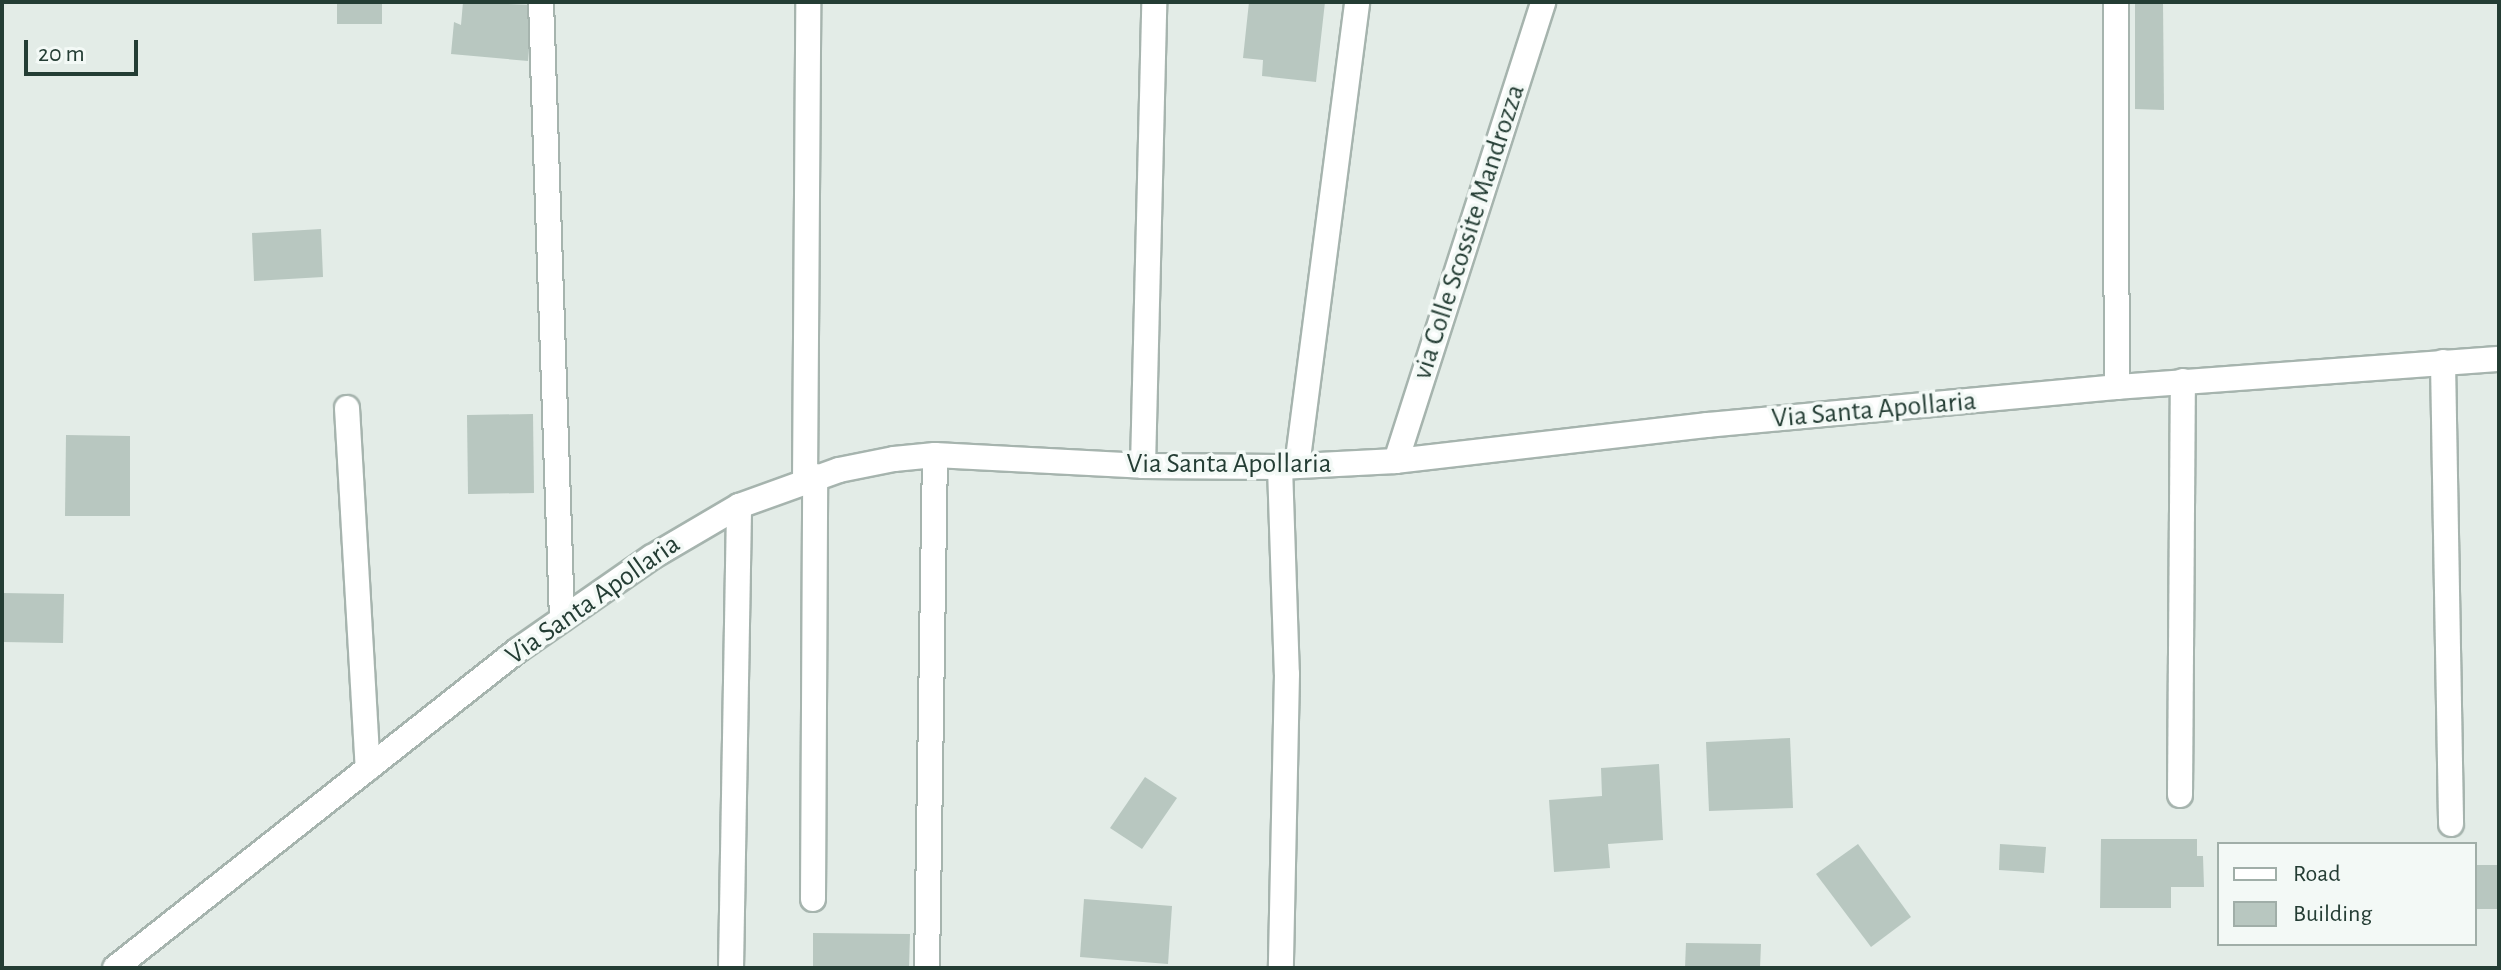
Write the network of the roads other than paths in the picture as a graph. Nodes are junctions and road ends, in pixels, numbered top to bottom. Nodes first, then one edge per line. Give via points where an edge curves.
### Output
1 (541, 2) edge
2 (808, 2) edge
3 (1154, 2) edge
4 (1357, 2) edge
5 (1543, 2) edge
6 (2116, 2) edge
7 (2499, 359) edge
8 (2443, 362) junction
9 (2183, 381) junction
10 (2117, 387) junction
11 (347, 408) dead end
12 (935, 455) junction
13 (1396, 461) junction
14 (1143, 466) junction
15 (1288, 467) junction
16 (810, 478) junction
17 (739, 506) junction
18 (562, 619) junction
19 (368, 768) junction
20 (2180, 795) dead end
21 (2451, 824) dead end
22 (813, 899) dead end
23 (115, 968) edge
24 (731, 968) edge
25 (927, 968) edge
26 (1281, 968) edge

1 - 18 street
2 - 16 street
3 - 14 street
4 - 15 street
5 - 13 street, via Colle Scossite Mandrozza
6 - 10 street
7 - 8 street, Via Santa Apollaria
8 - 9 street, Via Santa Apollaria
8 - 21 street
9 - 10 street, Via Santa Apollaria
9 - 20 street
10 - 13 street, Via Santa Apollaria via 1707,425
11 - 19 street
12 - 14 street, Via Santa Apollaria
12 - 16 street, Via Santa Apollaria via 862,464
12 - 25 street
13 - 15 street, Via Santa Apollaria
14 - 15 street, Via Santa Apollaria
15 - 26 street
16 - 17 street, Via Santa Apollaria
16 - 22 street
17 - 18 street, Via Santa Apollaria via 682,537
17 - 24 street
18 - 19 street, Via Santa Apollaria
19 - 23 street, Via Santa Apollaria

